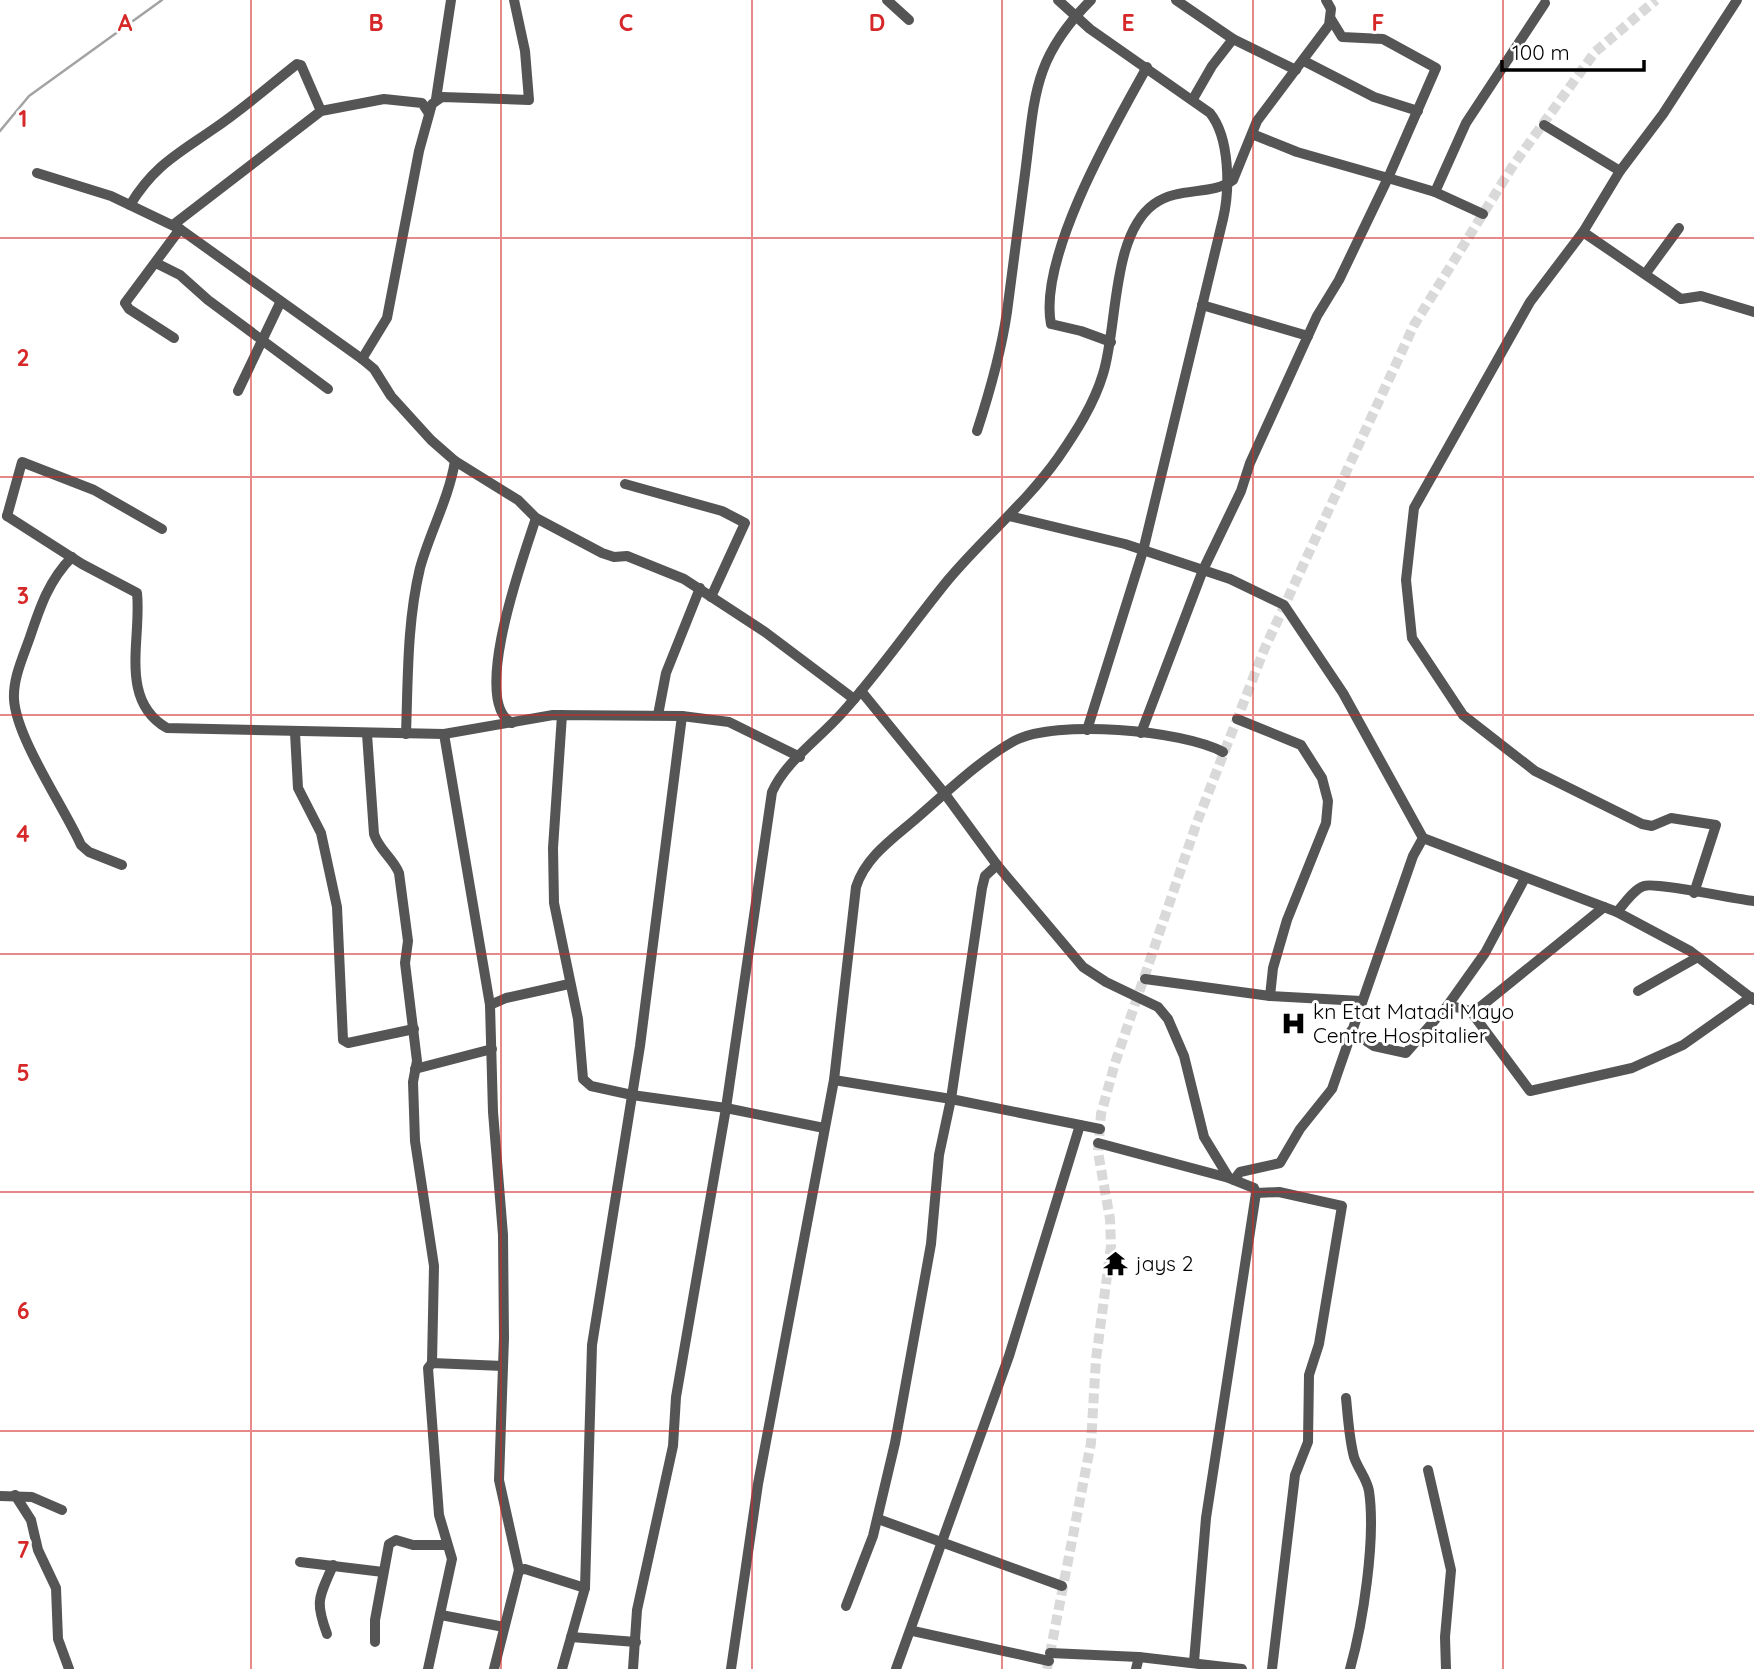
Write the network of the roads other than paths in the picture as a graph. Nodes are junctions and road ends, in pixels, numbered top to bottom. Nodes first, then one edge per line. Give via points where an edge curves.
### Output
1 (451, 0) edge
2 (514, 0) edge
3 (887, 0) edge
4 (1058, 0) edge
5 (1091, 0) edge
6 (1176, 0) edge
7 (1326, 0) edge
8 (1737, 0) edge
9 (1545, 3) dead end
10 (1075, 16) junction
11 (1331, 19) junction
12 (909, 20) dead end
13 (1233, 39) junction
14 (1304, 61) junction
15 (1147, 67) junction
16 (1296, 70) junction
17 (436, 99) junction
18 (1193, 99) junction
19 (321, 111) junction
20 (1418, 111) junction
21 (428, 112) junction
22 (1544, 125) dead end
23 (1252, 134) junction
24 (1620, 171) junction
25 (37, 173) dead end
26 (1388, 178) junction
27 (1226, 186) junction
28 (1435, 192) junction
29 (130, 205) junction
30 (1483, 214) dead end
31 (176, 227) junction
32 (1679, 228) dead end
33 (1583, 232) junction
34 (156, 263) junction
35 (1646, 273) junction
36 (280, 303) junction
37 (1202, 305) junction
38 (1754, 312) edge
39 (1308, 336) junction
40 (174, 338) dead end
41 (263, 338) junction
42 (1111, 342) junction
43 (362, 359) junction
44 (328, 389) dead end
45 (238, 391) dead end
46 (977, 431) dead end
47 (455, 461) junction
48 (625, 484) dead end
49 (1009, 516) junction
50 (4, 517) edge
51 (536, 518) junction
52 (162, 529) dead end
53 (1143, 551) junction
54 (72, 557) junction
55 (1203, 570) junction
56 (699, 589) junction
57 (711, 597) junction
58 (858, 695) junction
59 (562, 715) junction
60 (659, 715) junction
61 (682, 716) junction
62 (1237, 719) dead end
63 (512, 723) junction
64 (1087, 730) junction
65 (295, 733) junction
66 (1141, 733) junction
67 (367, 734) junction
68 (406, 734) junction
69 (444, 734) junction
70 (1223, 752) dead end
71 (800, 757) junction
72 (946, 794) junction
73 (1423, 838) junction
74 (122, 865) dead end
75 (998, 865) junction
76 (1525, 878) junction
77 (1694, 893) junction
78 (1754, 901) edge
79 (1604, 907) junction
80 (1617, 912) junction
81 (1698, 957) junction
82 (1145, 979) dead end
83 (569, 984) junction
84 (1637, 991) dead end
85 (1270, 996) junction
86 (1752, 999) edge
87 (1362, 1001) junction
88 (489, 1005) junction
89 (1448, 1005) junction
90 (1472, 1013) junction
91 (414, 1029) junction
92 (1351, 1031) junction
93 (492, 1049) junction
94 (415, 1069) junction
95 (834, 1080) junction
96 (632, 1095) junction
97 (951, 1099) junction
98 (726, 1108) junction
99 (1080, 1125) junction
100 (824, 1128) junction
101 (1100, 1129) dead end
102 (1098, 1143) dead end
103 (1231, 1179) junction
104 (1256, 1194) junction
105 (432, 1363) junction
106 (503, 1366) junction
107 (1346, 1398) dead end
108 (1428, 1470) dead end
109 (15, 1495) junction
110 (0, 1496) edge
111 (62, 1510) dead end
112 (878, 1519) junction
113 (942, 1544) junction
114 (445, 1545) junction
115 (300, 1562) dead end
116 (332, 1565) junction
117 (519, 1570) junction
118 (383, 1572) junction
119 (1062, 1586) dead end
120 (585, 1588) junction
121 (846, 1606) dead end
122 (441, 1615) junction
123 (505, 1627) junction
124 (913, 1630) junction
125 (327, 1634) dead end
126 (571, 1637) junction
127 (374, 1642) dead end
128 (636, 1642) junction
129 (1139, 1657) junction
130 (1194, 1662) junction
131 (1222, 1668) edge
132 (69, 1669) edge
133 (428, 1669) edge
134 (494, 1669) edge
135 (562, 1669) edge
136 (633, 1669) edge
137 (730, 1669) edge
138 (896, 1669) edge
139 (1136, 1669) edge
140 (1242, 1669) edge
141 (1272, 1669) edge
142 (1350, 1669) edge
143 (1446, 1669) edge

1 - 17 street
2 - 17 street via 529,100
3 - 12 street
4 - 10 street
5 - 10 street
6 - 13 street
7 - 11 street
8 - 24 street
9 - 28 street via 1466,123
10 - 15 street
10 - 46 street via 1054,47 1033,96 1007,313
11 - 14 street
11 - 20 street via 1342,37 1383,39 1434,65 1436,74
13 - 16 street
13 - 18 street
14 - 16 street
14 - 20 street via 1374,97
15 - 18 street
15 - 42 street via 1085,182 1053,288 1051,324
16 - 23 street
17 - 21 street
18 - 27 street via 1217,121
19 - 21 street via 391,98 422,103
19 - 29 street via 297,64 211,131 169,157
19 - 31 street
20 - 26 street
21 - 43 street via 387,318
22 - 24 street
23 - 26 street
23 - 27 street via 1239,170
24 - 33 street
25 - 29 street
26 - 28 street
26 - 39 street
27 - 37 street via 1226,207
27 - 42 street via 1170,195 1139,219 1126,251
28 - 30 street
29 - 31 street
31 - 34 street
31 - 36 street
32 - 35 street
33 - 35 street
33 - 77 street via 1522,314 1414,508 1407,613 1412,638 1463,715 1535,771 1642,824 1652,826 1671,818 1716,825
34 - 40 street via 125,303
34 - 41 street via 180,275
35 - 38 street via 1681,299 1701,296
36 - 41 street
36 - 43 street
37 - 39 street
37 - 53 street
39 - 55 street
41 - 44 street
41 - 45 street
42 - 49 street via 1095,397 1034,488
43 - 47 street
47 - 51 street via 518,500
47 - 68 street via 415,596
48 - 57 street via 722,510 746,523
49 - 53 street
49 - 58 street via 949,579
50 - 52 street via 22,462 94,490
50 - 54 street
51 - 56 street via 602,553 627,556
51 - 63 street via 497,659 496,705
53 - 55 street
53 - 64 street
54 - 65 street via 138,594 137,683 152,718 179,730
54 - 74 street via 37,612 16,682 15,706 81,845
55 - 66 street
55 - 73 street via 1284,605 1342,693
56 - 57 street
56 - 60 street via 666,673
57 - 58 street
58 - 71 street
58 - 72 street
59 - 60 street
59 - 63 street
59 - 83 street via 553,879 556,926
60 - 61 street
61 - 71 street via 729,722
61 - 96 street
62 - 85 street via 1301,745 1322,778 1328,802 1326,823 1287,920
63 - 69 street
64 - 66 street
64 - 72 street via 1051,730 1015,741
65 - 67 street
65 - 91 street via 298,788 321,833 337,907 343,1040 348,1043
66 - 70 street via 1176,737
67 - 68 street
67 - 91 street via 374,834 395,863 400,882
68 - 69 street
69 - 88 street
71 - 98 street via 780,778 769,806
72 - 75 street
72 - 95 street via 870,859 859,878
73 - 76 street
73 - 87 street
75 - 97 street via 985,876
75 - 103 street via 1083,967 1158,1007 1168,1019 1184,1056 1203,1138
76 - 79 street
76 - 89 street via 1485,953
77 - 78 street
77 - 80 street via 1655,884 1642,886
79 - 80 street
79 - 90 street
80 - 81 street
81 - 84 street
81 - 86 street
82 - 85 street
83 - 88 street
83 - 96 street via 578,1019 583,1079 591,1086
85 - 87 street
86 - 90 street via 1683,1045 1632,1068 1530,1091
87 - 92 street
88 - 93 street
89 - 90 street
89 - 92 street via 1406,1053 1374,1046
91 - 94 street
92 - 103 street via 1328,1096 1300,1129 1280,1163 1240,1172
93 - 94 street
93 - 106 street via 503,1235
94 - 105 street via 415,1141 434,1266
95 - 97 street
95 - 100 street
96 - 98 street
96 - 120 street via 592,1345
97 - 99 street
97 - 112 street via 939,1155 928,1268
98 - 100 street
98 - 128 street via 679,1375 673,1446 637,1610
99 - 101 street
99 - 113 street via 1009,1356
100 - 137 street via 758,1484
102 - 103 street
103 - 104 street via 1254,1188
104 - 130 street via 1206,1518
104 - 141 street via 1279,1192 1342,1206 1319,1344 1309,1375 1308,1442 1296,1475
105 - 106 street
105 - 114 street via 428,1367 429,1408
106 - 117 street via 499,1480
107 - 142 street via 1351,1444 1367,1482 1370,1503 1366,1581
108 - 143 street via 1451,1570
109 - 110 street
109 - 111 street
109 - 132 street via 31,1520 38,1550 56,1588 58,1639
112 - 113 street
112 - 121 street
113 - 119 street
113 - 124 street
114 - 118 street via 392,1542
114 - 122 street via 452,1559
115 - 116 street
116 - 118 street
116 - 125 street via 324,1578 319,1606
117 - 120 street
117 - 123 street
118 - 127 street
120 - 126 street
122 - 123 street
122 - 133 street
123 - 134 street
124 - 129 street via 1050,1657
124 - 138 street
126 - 128 street
126 - 135 street
128 - 136 street
129 - 130 street
129 - 139 street
130 - 131 street
131 - 140 street

